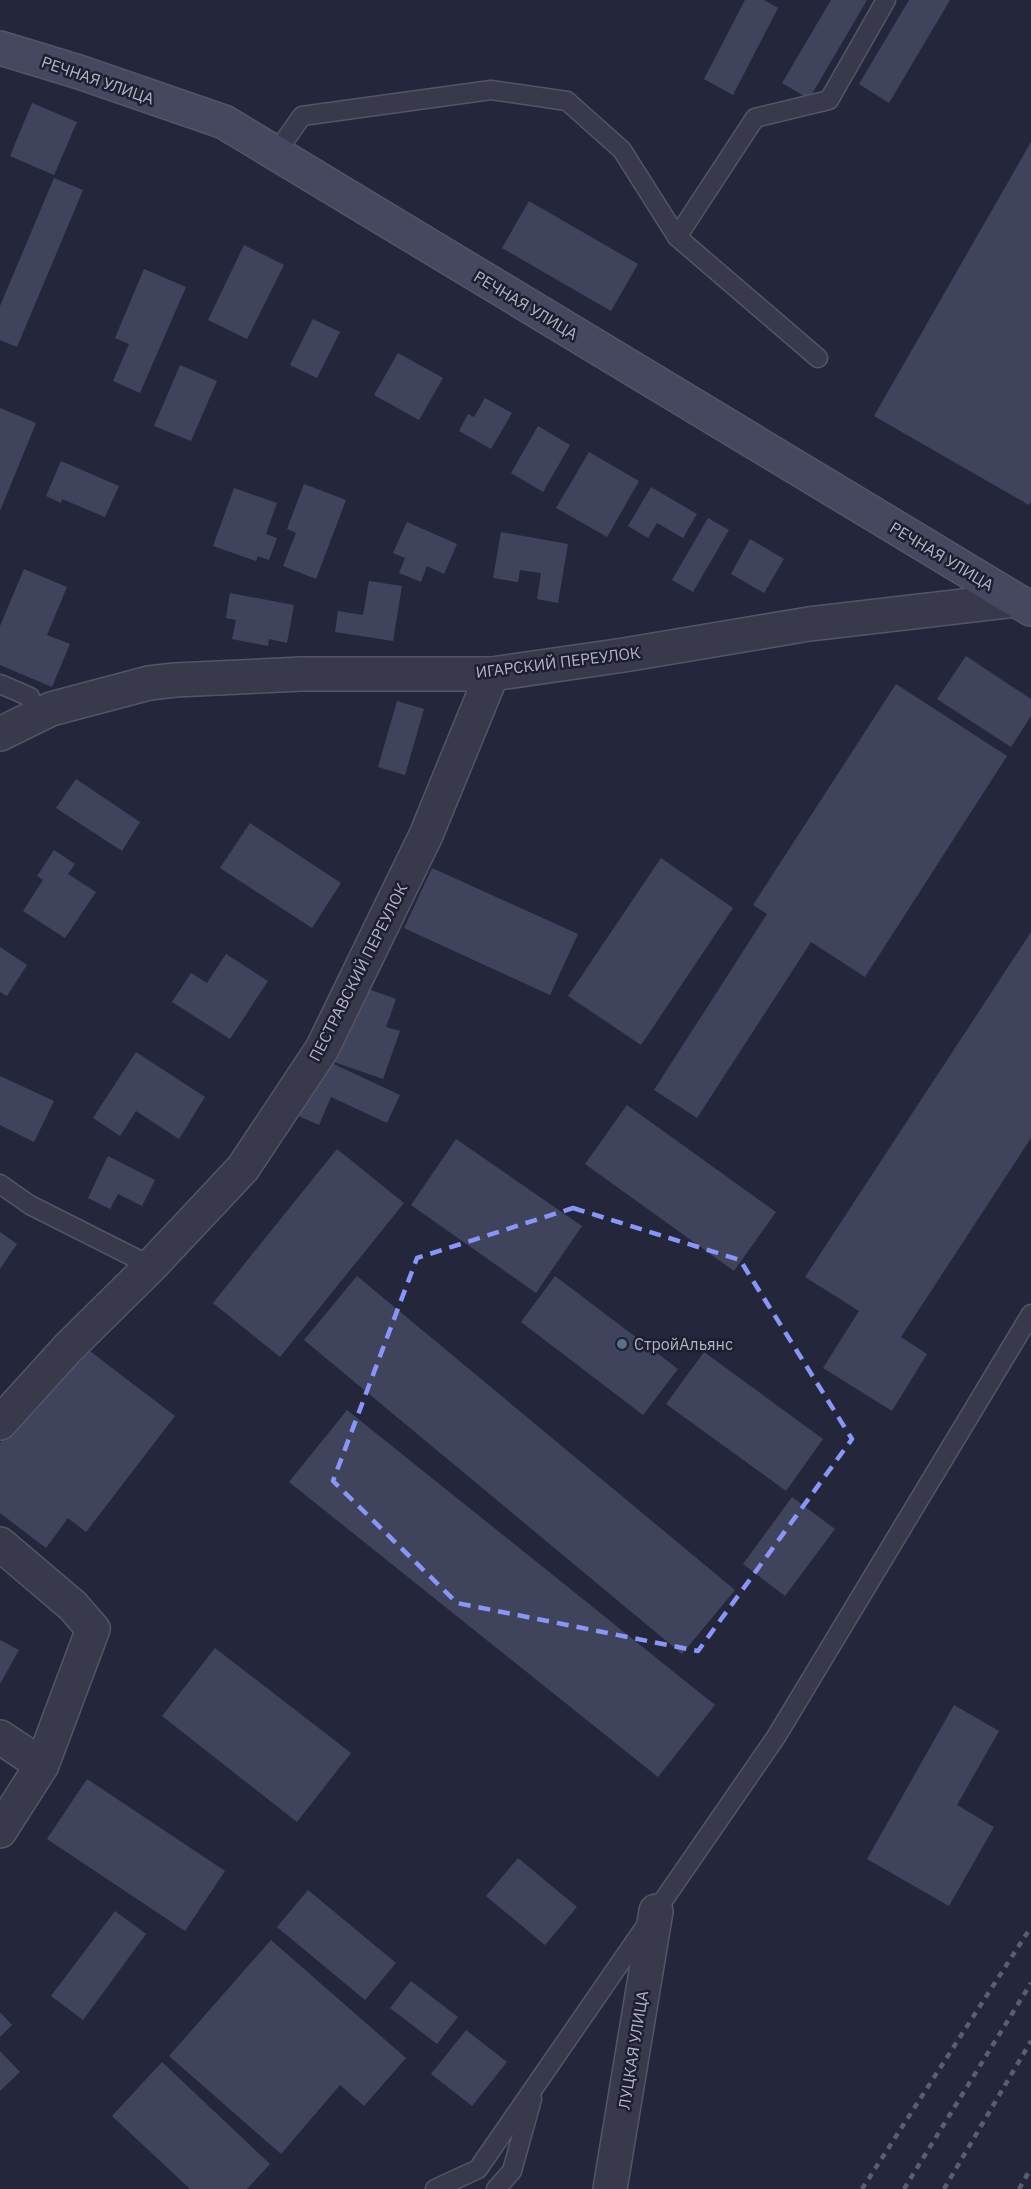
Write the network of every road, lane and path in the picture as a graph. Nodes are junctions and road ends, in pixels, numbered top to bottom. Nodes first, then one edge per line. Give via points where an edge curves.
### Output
1 (886, 0) edge
2 (0, 48) edge
3 (276, 153) junction
4 (677, 237) junction
5 (819, 358) dead end
6 (1026, 600) edge
7 (492, 674) junction
8 (0, 684) edge
9 (30, 697) dead end
10 (0, 734) edge
11 (0, 1184) edge
12 (151, 1266) junction
13 (1031, 1314) edge
14 (0, 1422) edge
15 (0, 1544) edge
16 (0, 1737) edge
17 (42, 1765) junction
18 (0, 1831) edge
19 (656, 1911) junction
20 (535, 2086) junction
21 (435, 2189) edge
22 (496, 2189) edge
23 (610, 2189) edge

1 - 4 lane via 829,100 755,118
2 - 3 street, РЕЧНАЯ УЛИЦА via 224,122
3 - 4 lane via 302,116 491,90 567,101 622,150
3 - 6 street, РЕЧНАЯ УЛИЦА
4 - 5 lane
6 - 7 street, ИГАРСКИЙ ПЕРЕУЛОК via 810,624
7 - 10 street, ИГАРСКИЙ ПЕРЕУЛОК via 302,674 149,683 51,709
7 - 12 street, ПЕСТРАВСКИЙ ПЕРЕУЛОК via 426,836 322,1049 243,1168
8 - 9 lane
11 - 12 lane via 30,1205
12 - 14 street, ПЕСТРАВСКИЙ ПЕРЕУЛОК
13 - 19 lane via 776,1737
15 - 17 street via 73,1606 93,1629
16 - 17 street
17 - 18 street
19 - 20 lane
19 - 23 street, ЛУЦКАЯ УЛИЦА
20 - 21 lane via 478,2169
20 - 22 lane via 512,2171

